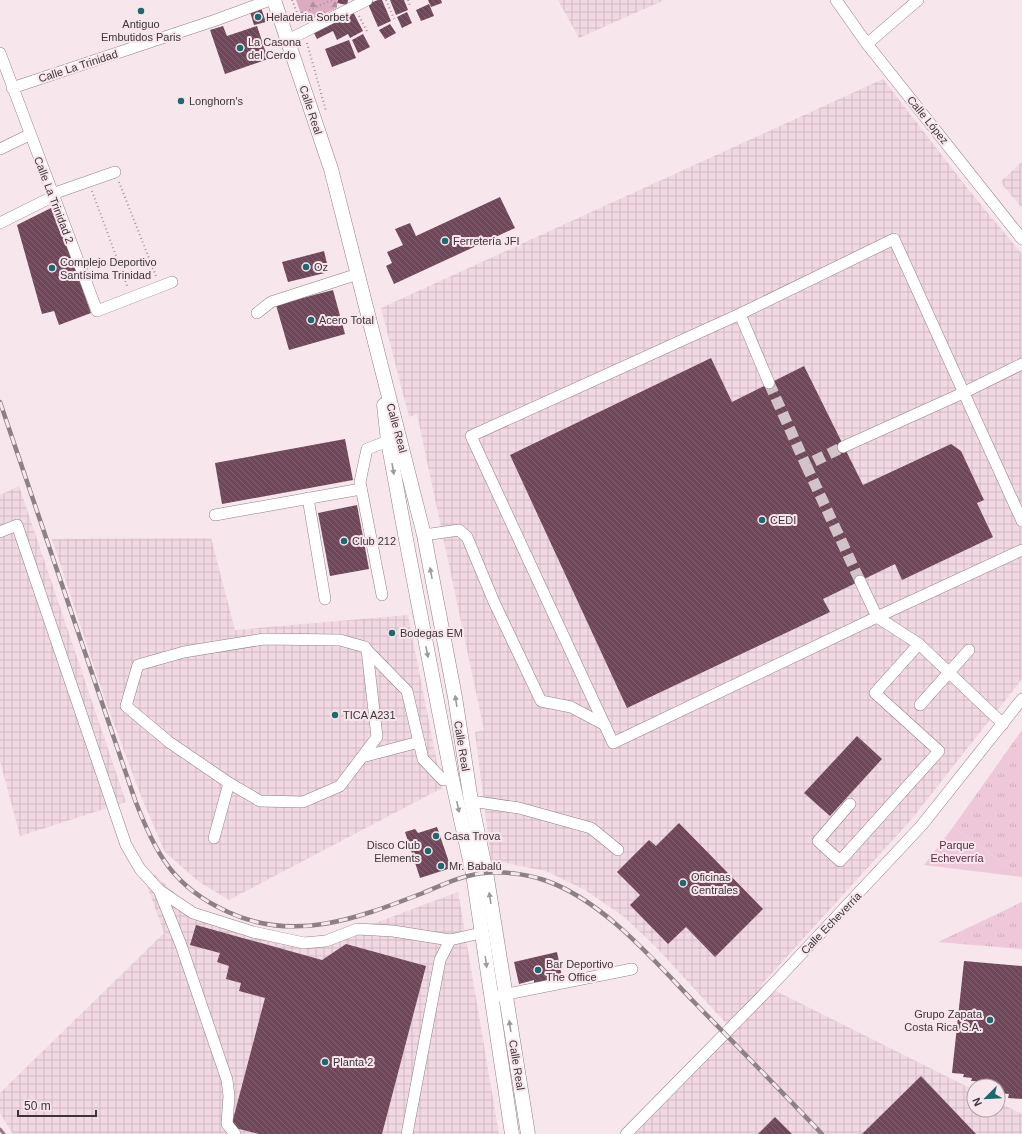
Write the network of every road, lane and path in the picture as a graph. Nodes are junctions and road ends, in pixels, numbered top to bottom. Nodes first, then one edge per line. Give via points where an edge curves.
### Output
1 (270, 0) edge
2 (274, 0) edge
3 (332, 0) edge
4 (367, 0) edge
5 (386, 0) edge
6 (408, 0) edge
7 (836, 0) edge
8 (918, 0) edge
9 (410, 6) dead end
10 (298, 15) dead end
11 (358, 15) dead end
12 (394, 18) dead end
13 (368, 33) dead end
14 (288, 40) junction
15 (307, 42) dead end
16 (867, 44) junction
17 (0, 54) edge
18 (12, 88) junction
19 (326, 111) dead end
20 (29, 135) junction
21 (0, 149) edge
22 (115, 172) joint
23 (88, 180) junction
24 (54, 196) junction
25 (0, 224) edge
26 (1022, 239) edge
27 (358, 274) junction
28 (172, 282) dead end
29 (160, 286) junction
30 (131, 298) junction
31 (257, 313) dead end
32 (740, 314) junction
33 (379, 361) junction
34 (1022, 364) edge
35 (769, 383) tunnel mouth
36 (963, 393) junction
37 (388, 441) junction
38 (843, 447) tunnel mouth
39 (361, 489) junction
40 (397, 493) junction
41 (308, 498) junction
42 (215, 515) dead end
43 (1022, 521) edge
44 (0, 532) edge
45 (424, 535) junction
46 (1022, 550) edge
47 (413, 578) junction
48 (860, 581) tunnel mouth
49 (382, 595) dead end
50 (325, 599) dead end
51 (877, 617) junction
52 (919, 644) junction
53 (367, 650) junction
54 (969, 650) dead end
55 (949, 673) junction
56 (1022, 699) edge
57 (920, 705) dead end
58 (1003, 724) junction
59 (605, 725) junction
60 (419, 742) junction
61 (362, 757) junction
62 (452, 780) junction
63 (228, 783) junction
64 (471, 801) junction
65 (850, 804) dead end
66 (214, 838) dead end
67 (618, 850) dead end
68 (159, 890) junction
69 (481, 933) junction
70 (450, 940) junction
71 (632, 970) dead end
72 (505, 995) junction
73 (491, 997) junction
74 (235, 1134) edge
75 (407, 1134) edge
76 (512, 1134) edge
77 (519, 1134) edge
78 (528, 1134) edge
79 (626, 1134) edge

1 - 18 street, Calle La Trinidad
2 - 14 main road, Calle Real
3 - 10 path
4 - 14 street
5 - 12 path
6 - 9 path
7 - 16 street, Calle López
8 - 16 street
11 - 13 path
14 - 27 main road, Calle Real via 331,168
15 - 19 path
16 - 26 street, Calle López
17 - 18 street
18 - 20 street, Calle La Trinidad 2
20 - 21 street
20 - 24 street, Calle La Trinidad 2
22 - 23 street
22 - 29 path
23 - 24 street
23 - 30 path
24 - 25 street
24 - 30 street, Calle La Trinidad 2 via 97,312
27 - 31 street via 271,302
27 - 33 main road, Calle Real
28 - 29 street
29 - 30 street
32 - 35 street
32 - 36 street via 894,239
32 - 59 street via 472,436
33 - 37 main road, Calle Real
33 - 45 main road, Calle Real
34 - 36 street
36 - 38 street
36 - 43 street
37 - 39 street via 367,449 360,482
37 -> 40 main road, Calle Real
39 - 41 street
39 - 49 street
40 - 45 main road via 415,526
40 - 47 main road, Calle Real
41 - 42 street
41 - 50 street
44 - 68 street via 17,525 126,845 140,869
45 - 47 main road
45 - 59 street via 458,530 464,533 541,701 570,707
64 -> 45 main road, Calle Real via 455,697
46 - 51 street
47 -> 62 main road, Calle Real
48 - 51 street
51 - 52 street
51 - 59 street via 613,743
52 - 55 street
52 - 65 street via 875,693 940,751 840,861 818,841
53 - 60 street via 407,691
53 - 61 street via 377,737
53 - 63 street via 365,647 340,640 264,639 184,652 138,665 126,706 169,742
54 - 55 street
55 - 57 street
55 - 58 street
56 - 58 street, Calle Echeverría
58 - 79 street, Calle Echeverría via 922,825 767,990
60 - 61 street
60 - 62 street via 423,759 443,780
61 - 63 street via 340,786 303,802 260,801
62 -> 69 main road, Calle Real via 473,874
63 - 66 street
64 - 67 street via 519,808 592,828
72 -> 64 main road, Calle Real via 486,872
68 - 70 street via 193,913 254,932 304,943 326,941 357,929 393,931
68 - 74 street via 181,945 227,1080 227,1124
69 - 70 street
69 -> 73 main road, Calle Real
70 - 75 street via 440,960
71 - 72 street
72 - 73 street
78 -> 72 main road, Calle Real
73 - 76 main road, Calle Real
73 - 77 main road

